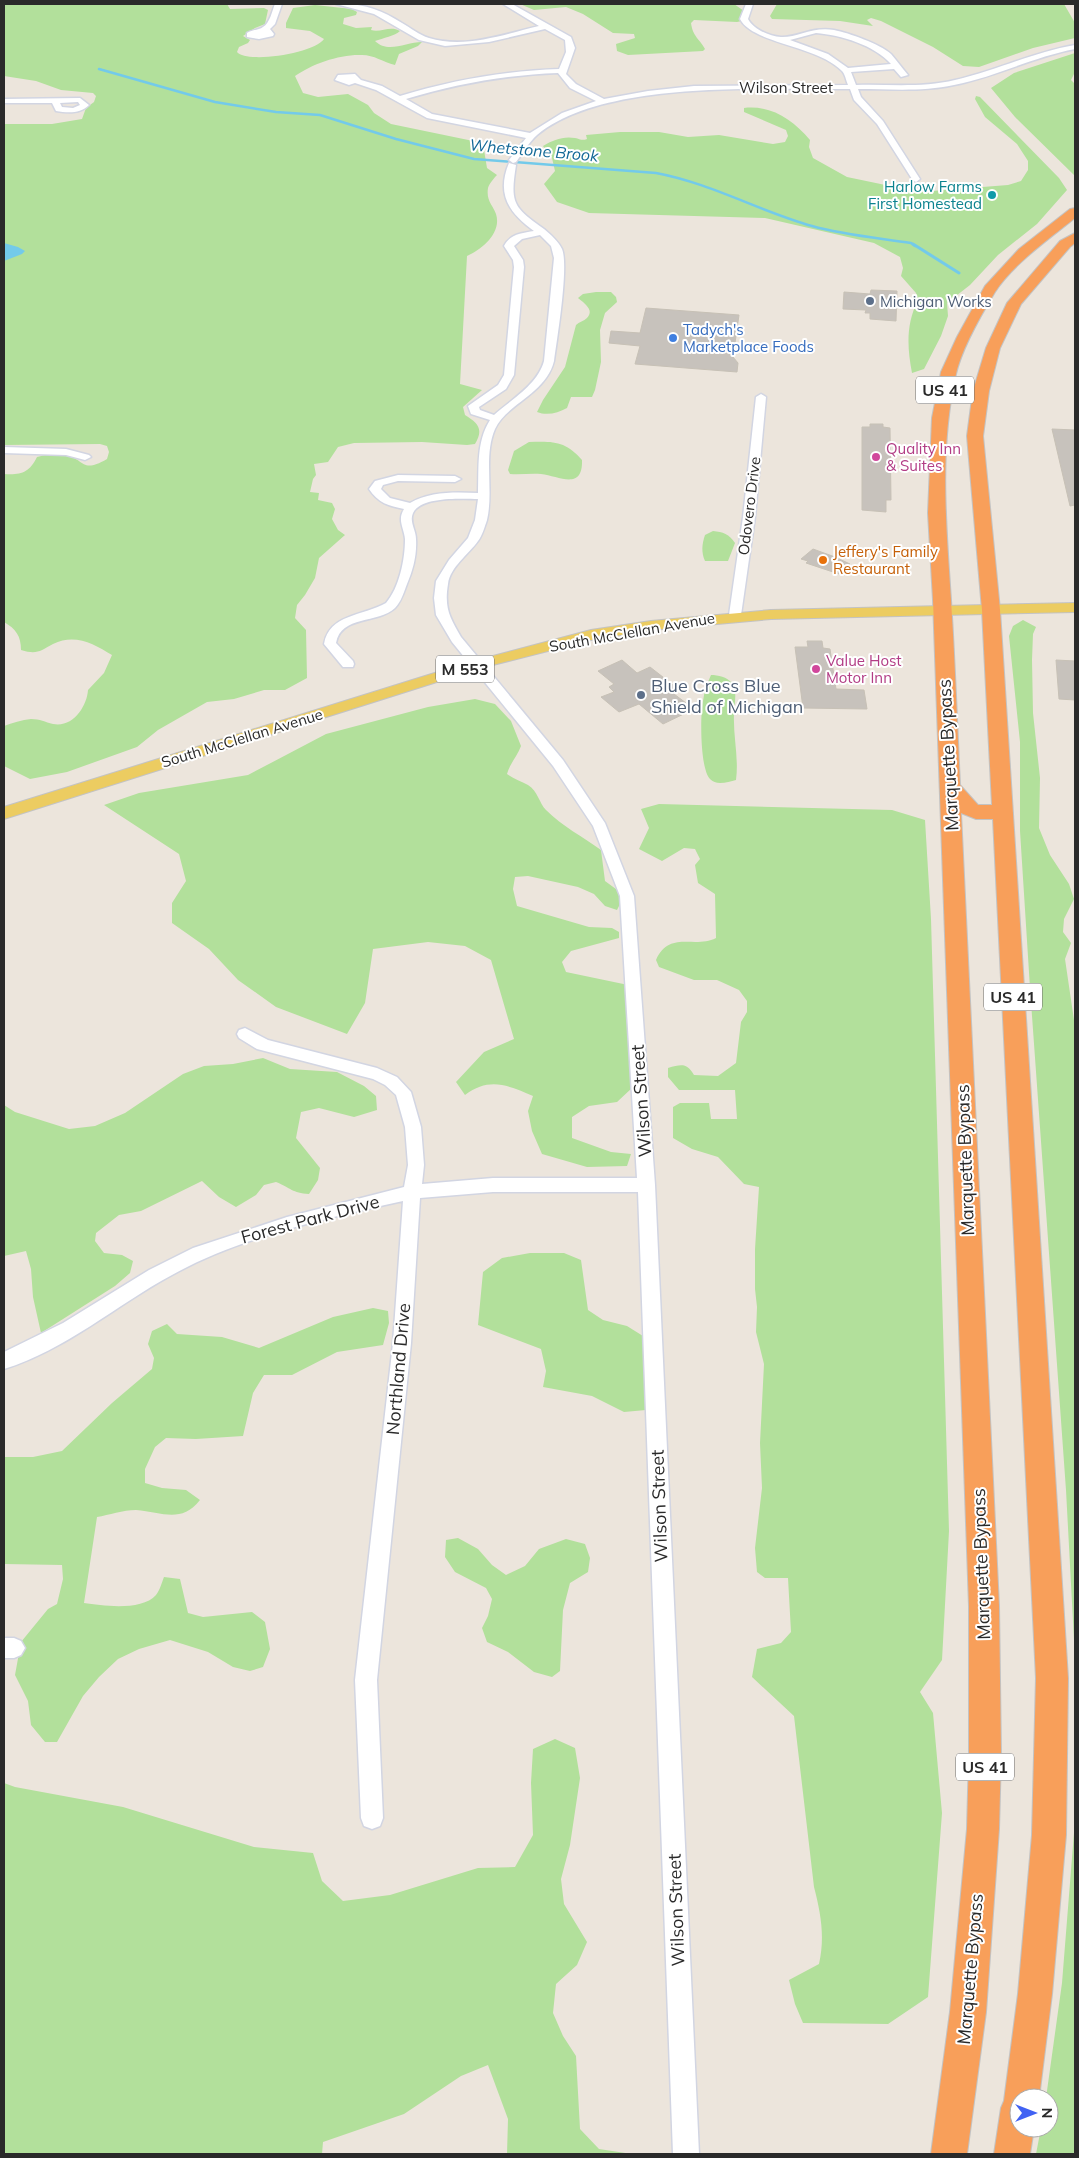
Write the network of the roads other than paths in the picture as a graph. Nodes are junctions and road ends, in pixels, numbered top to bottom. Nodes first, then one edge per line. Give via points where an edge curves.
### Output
1 (278, 4) edge
2 (340, 4) edge
3 (507, 4) edge
4 (749, 4) edge
5 (547, 26) junction
6 (264, 30) dead end
7 (779, 40) junction
8 (430, 41) junction
9 (461, 44) junction
10 (1075, 47) edge
11 (426, 50) dead end
12 (452, 53) dead end
13 (896, 66) junction
14 (562, 70) junction
15 (846, 70) junction
16 (904, 75) dead end
17 (357, 81) dead end
18 (853, 87) junction
19 (398, 99) junction
20 (4, 101) edge
21 (55, 101) dead end
22 (603, 102) junction
23 (531, 136) junction
24 (916, 179) dead end
25 (1075, 212) edge
26 (540, 232) junction
27 (1075, 237) edge
28 (761, 397) dead end
29 (496, 419) junction
30 (4, 450) edge
31 (84, 457) dead end
32 (938, 460) junction
33 (979, 478) junction
34 (455, 479) dead end
35 (484, 496) junction
36 (412, 507) junction
37 (1075, 607) edge
38 (942, 610) junction
39 (991, 610) junction
40 (735, 615) junction
41 (348, 664) dead end
42 (478, 665) junction
43 (950, 786) junction
44 (1002, 810) junction
45 (4, 813) edge
46 (245, 1034) dead end
47 (646, 1185) junction
48 (412, 1192) junction
49 (4, 1361) edge
50 (372, 1818) dead end
51 (1022, 2088) edge
52 (1014, 2138) edge
53 (686, 2154) edge
54 (949, 2154) edge
55 (1012, 2154) edge

1 - 6 street via 271,24
2 - 8 street via 368,9
3 - 5 street
4 - 7 street via 744,16 746,23 757,32
5 - 9 street
5 - 14 street via 571,44
7 - 13 street via 816,30 833,32 871,46 887,55
7 - 15 street via 819,53
8 - 9 street
8 - 11 street
9 - 12 street
10 - 18 street, Wilson Street via 1048,52 952,84
13 - 15 street
13 - 16 street
14 - 19 street via 490,76 445,84
14 - 22 street via 573,86
15 - 18 street
17 - 19 street
18 - 22 street, Wilson Street via 699,88
18 - 24 street via 857,98 880,123
19 - 23 street via 430,116
20 - 21 street
22 - 23 street, Wilson Street via 562,117
23 - 26 street, Wilson Street via 513,162 509,199 521,218
25 - 32 highway, Marquette Bypass / US 41 via 1024,252 990,289 949,372 940,418
26 - 29 street, Wilson Street via 554,243 559,253 547,370 535,385
26 - 29 street via 519,236 509,246 518,260 509,375 502,387 473,406 474,412
27 - 33 highway, US 41 via 1065,244 1014,303 993,348 981,392 975,436
28 - 40 street, Odovero Drive
29 - 35 street, Wilson Street via 485,446
30 - 31 street via 66,452
32 - 33 highway via 960,460 970,465
32 - 38 highway, Marquette Bypass / US 41 via 936,513
33 - 39 highway, US 41
34 - 36 street via 398,478 379,483 375,489 391,503
35 - 36 street via 435,497
35 - 42 street, Wilson Street via 482,520 474,539 442,581 440,598 442,615 456,639
36 - 41 street via 406,522 410,543 405,576 393,603 386,609 335,628 330,636 330,644
37 - 39 main road, South McClellan Avenue
38 - 39 main road, South McClellan Avenue / M 553
38 - 40 main road, South McClellan Avenue / M 553
38 - 43 highway, Marquette Bypass / US 41
39 - 44 highway, US 41
40 - 42 main road, South McClellan Avenue / M 553 via 590,636
42 - 45 main road, South McClellan Avenue / M 553
42 - 47 street, Wilson Street via 558,762 600,826 627,896
43 - 44 highway via 970,810 978,813
43 - 54 highway, Marquette Bypass / US 41 via 984,1606 985,1755 983,1829 968,2012
44 - 51 highway, US 41 via 1052,1678 1049,1835 1035,1994
46 - 48 street, Northland Drive via 263,1045 377,1074 399,1086 413,1127 416,1165
47 - 48 street, Forest Park Drive via 537,1184
47 - 53 street, Wilson Street
48 - 49 street, Forest Park Drive via 294,1220 231,1241 177,1264 58,1336
48 - 50 street, Northland Drive via 402,1343 366,1680
52 - 55 highway

